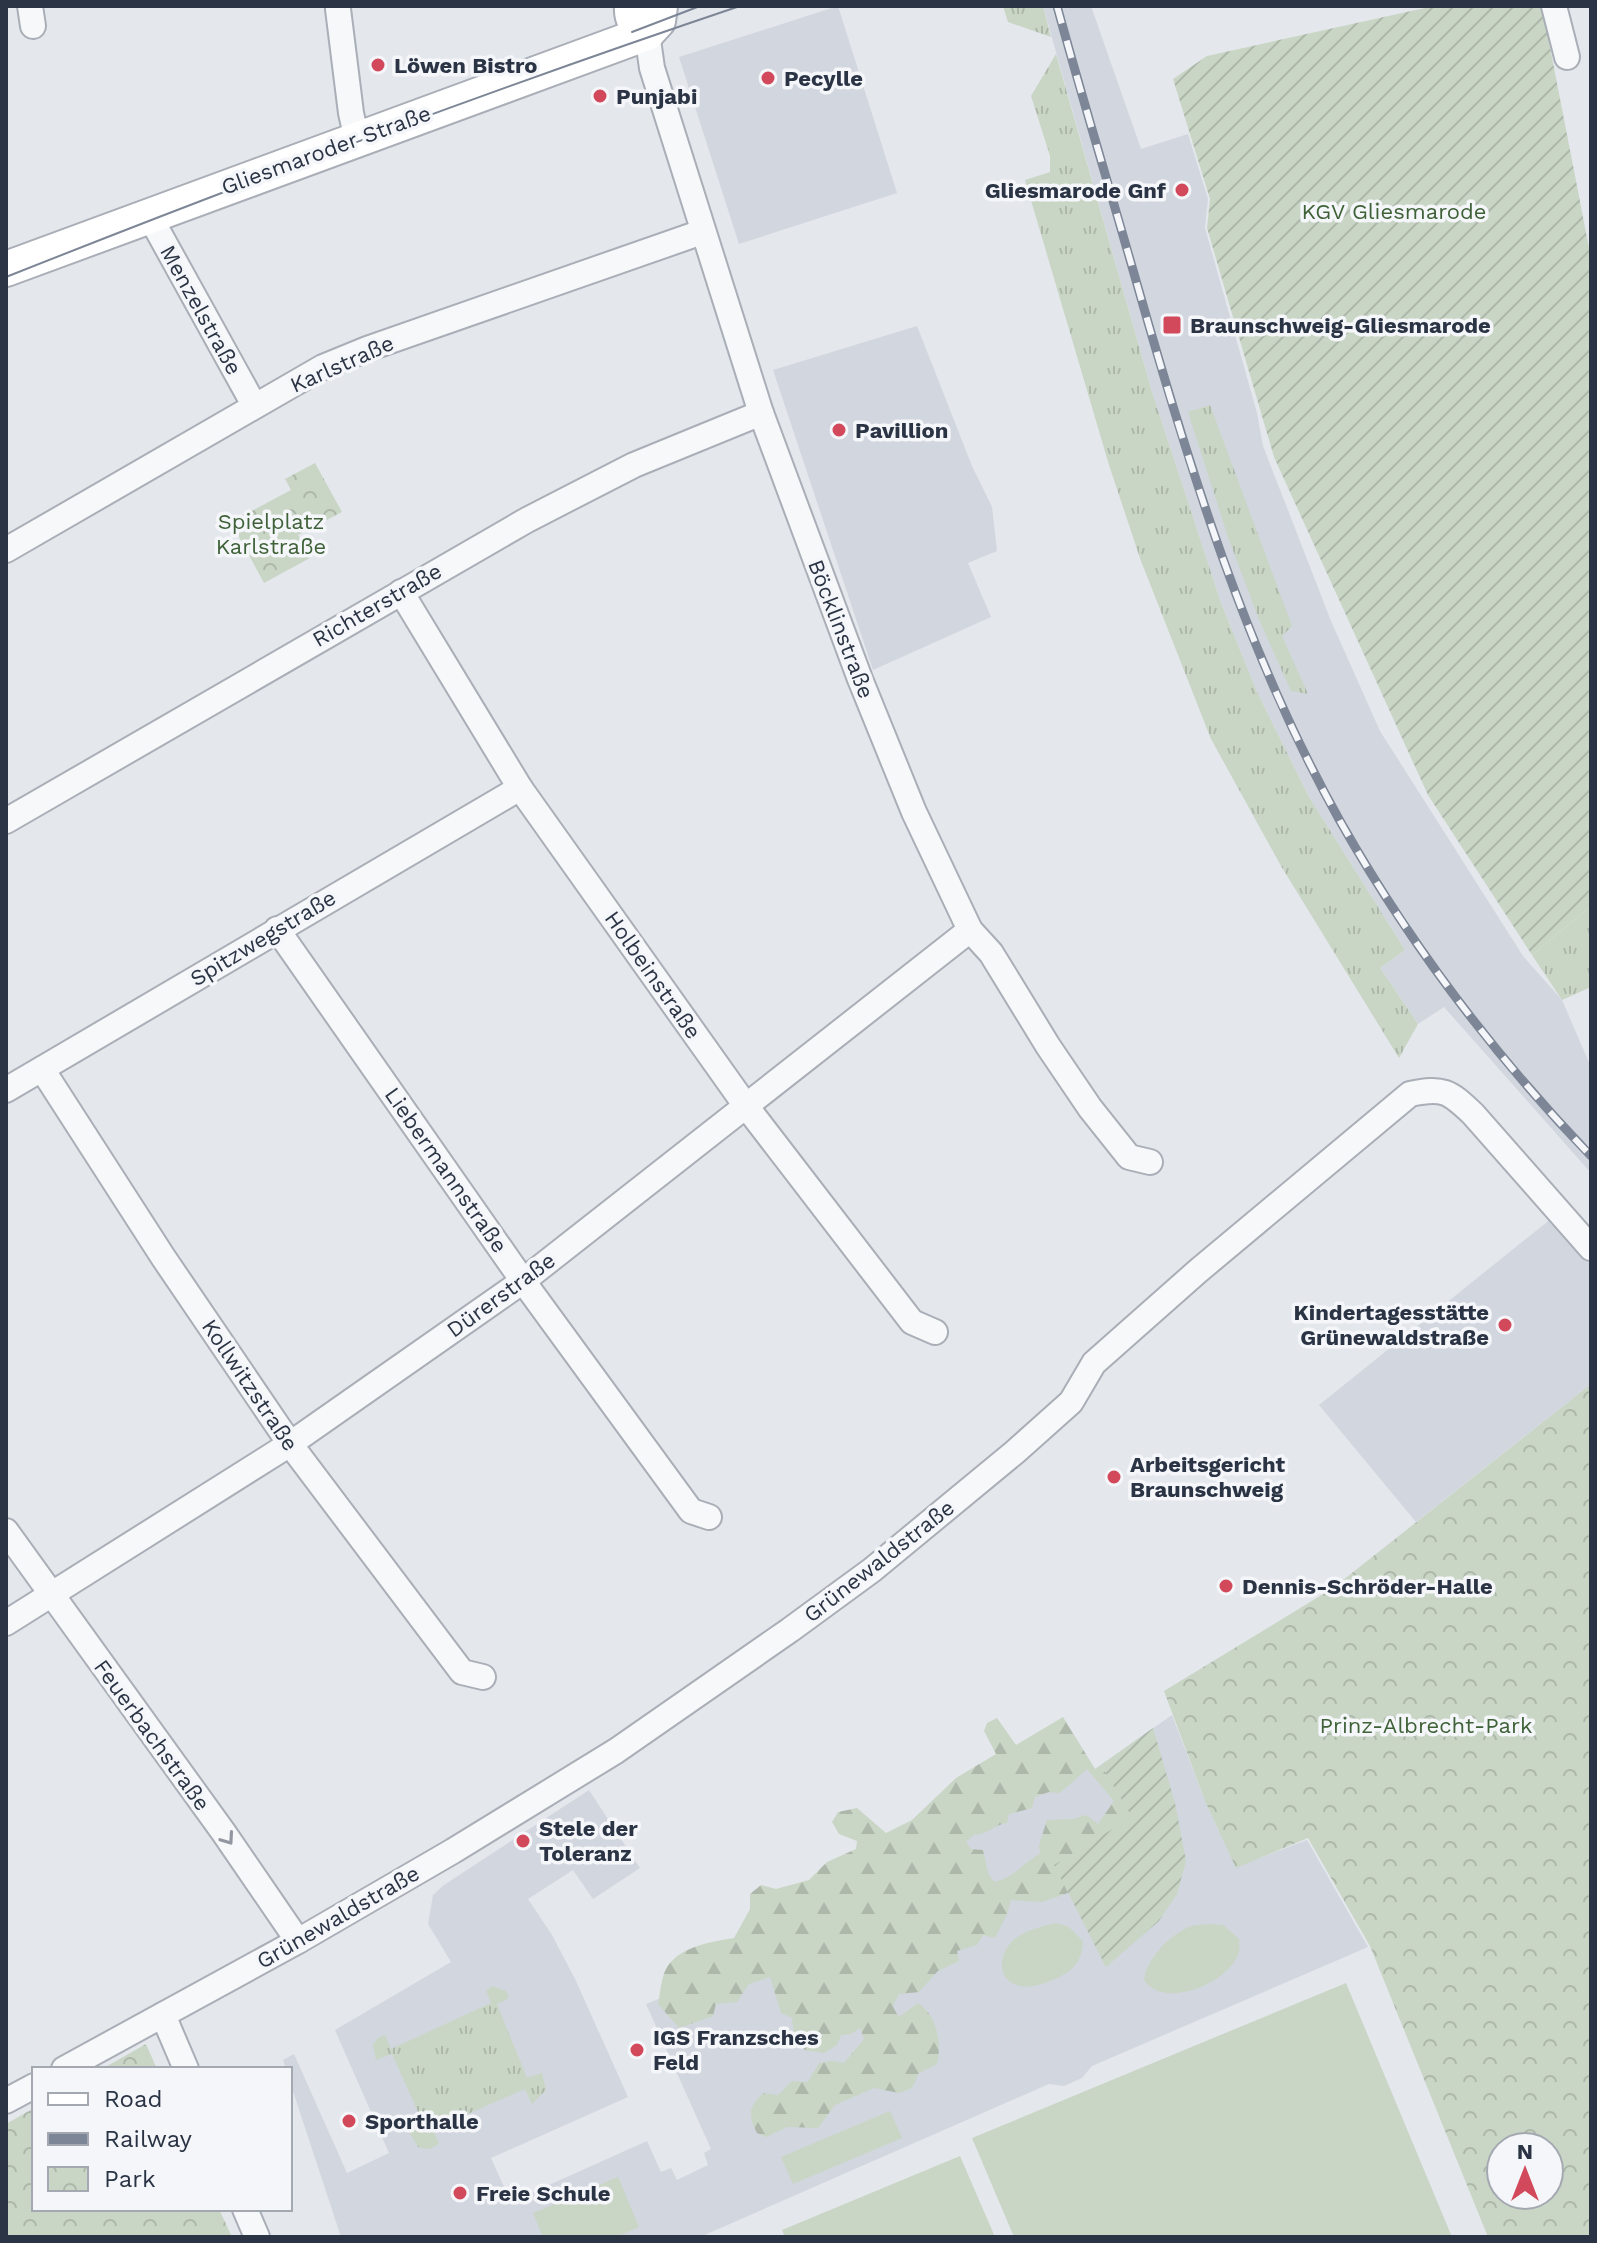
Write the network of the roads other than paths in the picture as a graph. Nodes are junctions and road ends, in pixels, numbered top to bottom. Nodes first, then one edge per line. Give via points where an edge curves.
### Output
1 (1554, 6) edge
2 (338, 9) dead end
3 (646, 15) edge
4 (1567, 57) dead end
5 (357, 140) junction
6 (149, 215) junction
7 (702, 232) junction
8 (6, 269) edge
9 (254, 405) junction
10 (761, 413) junction
11 (6, 550) edge
12 (401, 592) junction
13 (520, 788) junction
14 (6, 821) edge
15 (277, 929) junction
16 (970, 930) junction
17 (42, 1069) junction
18 (6, 1090) edge
19 (746, 1106) junction
20 (1150, 1162) dead end
21 (1591, 1248) edge
22 (523, 1281) junction
23 (935, 1332) dead end
24 (290, 1444) junction
25 (709, 1517) dead end
26 (6, 1531) edge
27 (51, 1595) junction
28 (6, 1623) edge
29 (483, 1677) dead end
30 (298, 1941) junction
31 (163, 2015) junction
32 (68, 2067) edge
33 (185, 2067) edge
34 (32, 2087) edge
35 (6, 2101) edge
36 (246, 2211) edge
37 (257, 2237) edge

1 - 4 street
2 - 5 street
3 - 5 street, Gliesmaroder Straße
3 - 7 street, Böcklinstraße via 652,68
5 - 6 street, Gliesmaroder Straße
6 - 8 street, Gliesmaroder Straße
6 - 9 street, Menzelstraße
7 - 9 street, Karlstraße via 367,349
7 - 10 street, Böcklinstraße
9 - 11 street, Karlstraße
10 - 12 street, Richterstraße via 605,478
10 - 16 street, Böcklinstraße via 887,748
12 - 13 street, Holbeinstraße
12 - 14 street, Richterstraße
13 - 15 street, Spitzwegstraße
13 - 19 street, Holbeinstraße
15 - 17 street, Spitzwegstraße
15 - 22 street, Liebermannstraße
16 - 19 street, Dürerstraße
16 - 20 street, Böcklinstraße via 991,953 1090,1108 1129,1157
17 - 18 street, Spitzwegstraße
17 - 24 street, Kollwitzstraße
19 - 22 street, Dürerstraße
19 - 23 street, Holbeinstraße via 912,1322
21 - 30 street, Grünewaldstraße via 1452,1094 1433,1089 1410,1094 1105,1352 1071,1402 872,1570 616,1751
22 - 24 street, Dürerstraße
22 - 25 street, Liebermannstraße via 691,1511
24 - 27 street, Dürerstraße
24 - 29 street, Kollwitzstraße via 462,1672
26 - 27 street, Feuerbachstraße
27 - 28 street, Dürerstraße
27 -> 30 street, Feuerbachstraße
30 - 31 street, Grünewaldstraße
31 - 32 street, Grünewaldstraße
31 - 33 street
34 - 35 street
36 - 37 street

